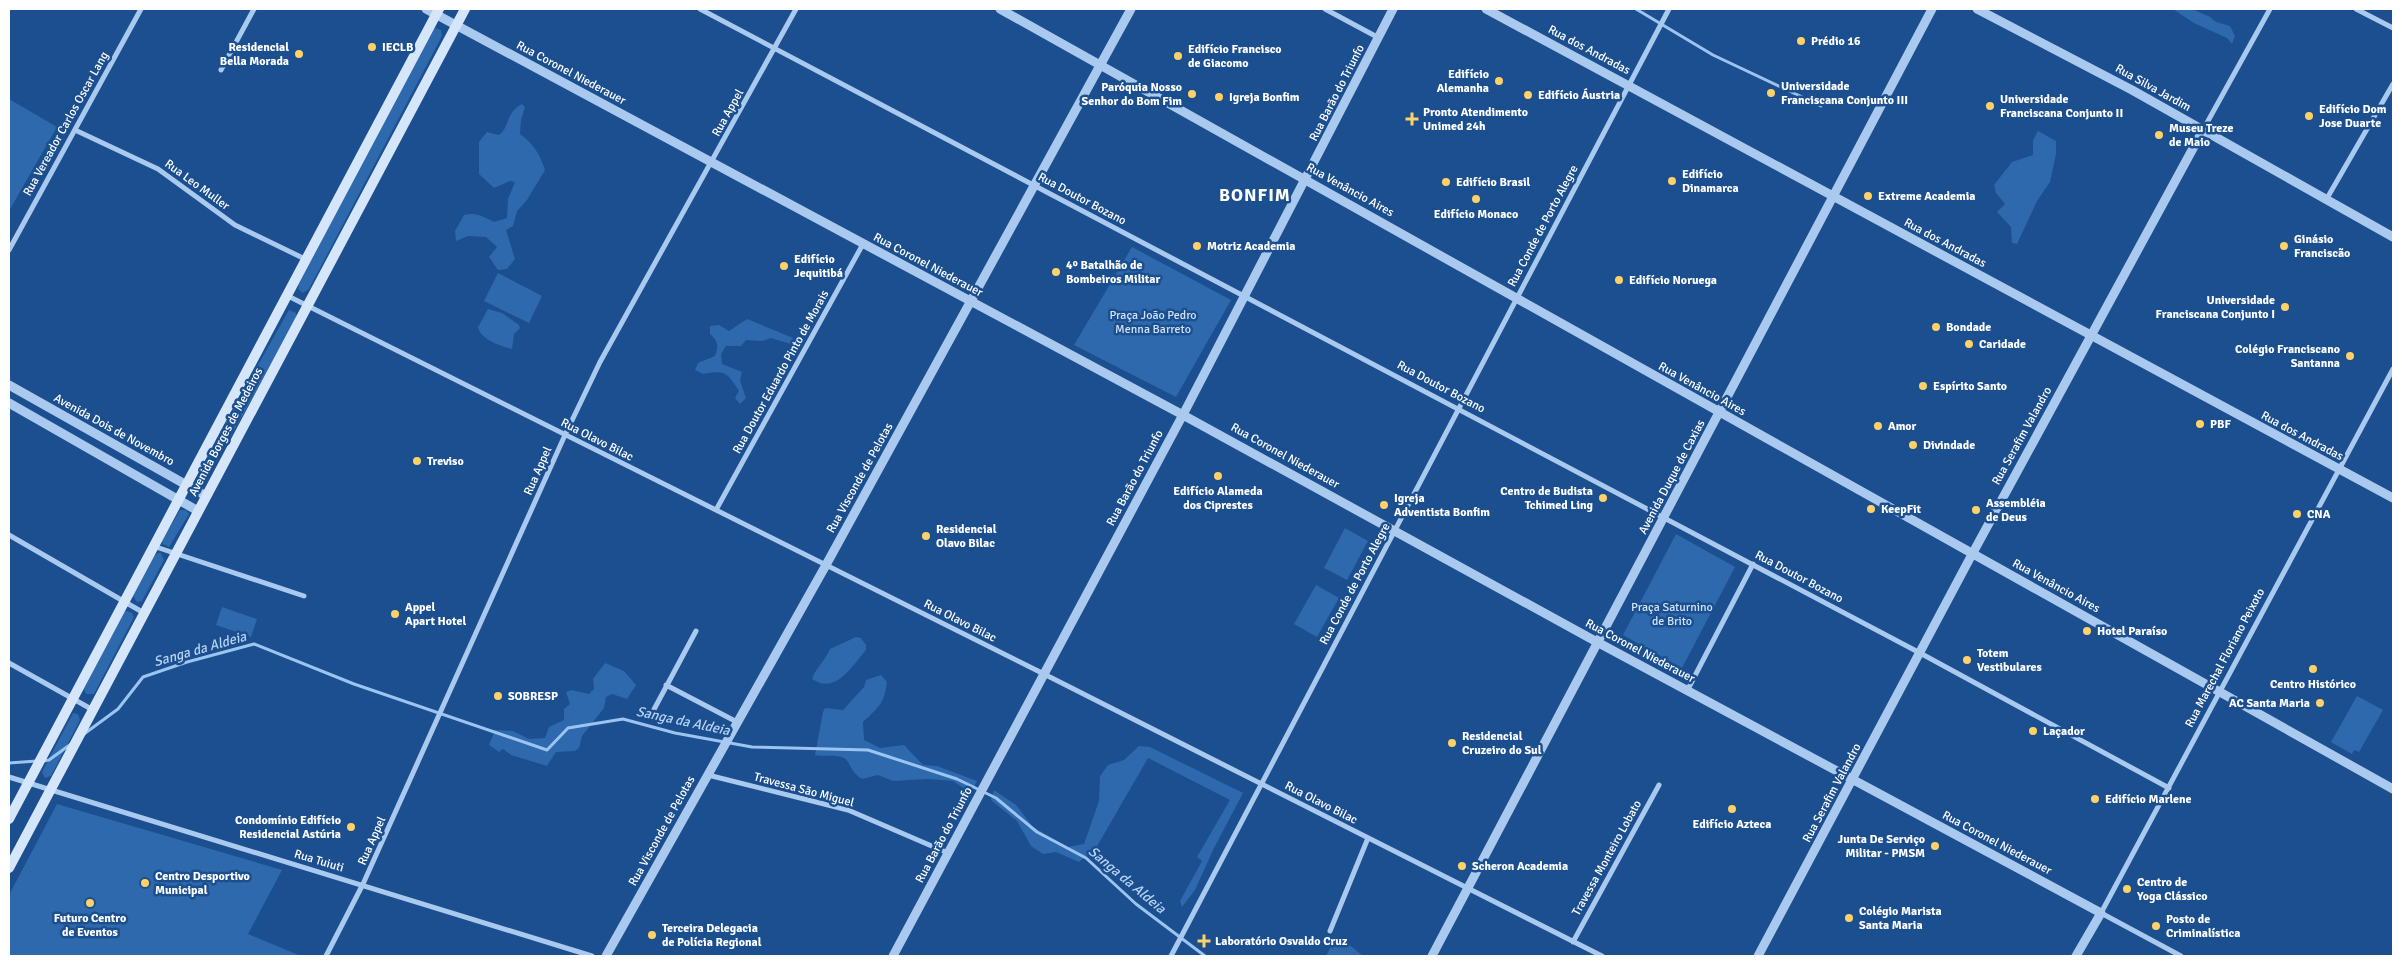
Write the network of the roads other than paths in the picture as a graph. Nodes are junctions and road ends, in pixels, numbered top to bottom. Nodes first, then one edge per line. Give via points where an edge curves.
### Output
1 (141, 9) edge
2 (254, 9) edge
3 (426, 9) edge
4 (465, 9) edge
5 (700, 9) edge
6 (796, 9) edge
7 (1000, 9) edge
8 (1131, 9) edge
9 (1325, 9) edge
10 (1393, 9) edge
11 (1486, 9) edge
12 (1669, 9) edge
13 (1932, 9) edge
14 (1977, 9) edge
15 (2270, 9) edge
16 (2356, 9) edge
17 (437, 11) edge
18 (456, 25) junction
19 (2393, 28) edge
20 (1379, 38) junction
21 (775, 48) junction
22 (1100, 65) junction
23 (221, 70) dead end
24 (2393, 84) edge
25 (1628, 86) junction
26 (75, 130) junction
27 (2203, 130) junction
28 (712, 163) junction
29 (1306, 180) junction
30 (1034, 185) junction
31 (1832, 196) junction
32 (2326, 200) junction
33 (2393, 237) edge
34 (863, 244) junction
35 (9, 250) edge
36 (305, 259) junction
37 (286, 295) junction
38 (1246, 296) junction
39 (1517, 298) junction
40 (970, 302) junction
41 (307, 306) junction
42 (2091, 336) junction
43 (2393, 369) edge
44 (9, 385) edge
45 (9, 403) edge
46 (1459, 408) junction
47 (1719, 413) junction
48 (1183, 415) junction
49 (565, 435) junction
50 (2340, 470) junction
51 (185, 485) junction
52 (206, 496) junction
53 (2393, 498) edge
54 (177, 499) junction
55 (716, 510) junction
56 (198, 511) junction
57 (1665, 517) junction
58 (1394, 531) junction
59 (9, 535) edge
60 (153, 546) junction
61 (176, 553) junction
62 (1972, 554) junction
63 (1753, 564) junction
64 (826, 565) junction
65 (304, 596) dead end
66 (124, 601) junction
67 (144, 613) junction
68 (696, 631) dead end
69 (1597, 642) junction
70 (1920, 652) junction
71 (9, 663) edge
72 (1044, 674) junction
73 (666, 685) junction
74 (1687, 691) junction
75 (2221, 693) junction
76 (72, 698) junction
77 (93, 710) junction
78 (651, 715) dead end
79 (738, 722) junction
80 (708, 775) junction
81 (9, 777) edge
82 (1853, 780) junction
83 (28, 782) junction
84 (1262, 784) junction
85 (1659, 785) dead end
86 (46, 788) junction
87 (2169, 788) junction
88 (2393, 789) edge
89 (9, 819) edge
90 (1368, 838) junction
91 (948, 854) junction
92 (9, 868) edge
93 (363, 884) junction
94 (1468, 888) junction
95 (2101, 913) junction
96 (1330, 931) dead end
97 (1573, 942) junction
98 (326, 956) edge
99 (592, 956) edge
100 (606, 956) edge
101 (894, 956) edge
102 (1171, 956) edge
103 (1432, 956) edge
104 (1602, 956) edge
105 (1758, 956) edge
106 (2076, 956) edge
107 (2181, 956) edge

1 - 26 street, Rua Vereador Carlos Oscar Lang
2 - 23 street
3 - 17 street
4 - 18 main road, Avenida Borges de Medeiros
5 - 21 street, Rua Doutor Bozano
6 - 21 street, Rua Appel
7 - 22 street, Rua Venâncio Aires
8 - 22 street, Rua Visconde de Pelotas
9 - 20 street
10 - 20 street, Rua Barão do Triunfo
11 - 25 street, Rua dos Andradas
12 - 25 street, Rua Conde de Porto Alegre
13 - 31 street, Avenida Duque de Caxias
14 - 27 street, Rua Silva Jardim
15 - 27 street, Rua Serafim Valandro
16 - 19 street
17 - 18 street, Rua Coronel Niederauer
17 - 36 main road, Avenida Borges de Medeiros
18 - 28 street, Rua Coronel Niederauer
18 - 41 main road, Avenida Borges de Medeiros
20 - 29 street, Rua Barão do Triunfo
21 - 28 street, Rua Appel
21 - 30 street, Rua Doutor Bozano
22 - 29 street, Rua Venâncio Aires
22 - 30 street, Rua Visconde de Pelotas
24 - 32 street
25 - 31 street, Rua dos Andradas
25 - 39 street, Rua Conde de Porto Alegre
26 - 35 street, Rua Vereador Carlos Oscar Lang
26 - 36 street, Rua Leo Muller via 158,169 235,225
27 - 32 street, Rua Silva Jardim
27 - 42 street, Rua Serafim Valandro
28 - 34 street, Rua Coronel Niederauer
28 - 49 street, Rua Appel via 600,362
29 - 38 street, Rua Barão do Triunfo
29 - 39 street, Rua Venâncio Aires
30 - 38 street, Rua Doutor Bozano
30 - 40 street, Rua Visconde de Pelotas
31 - 42 street, Rua dos Andradas
31 - 47 street, Avenida Duque de Caxias
32 - 33 street, Rua Silva Jardim
34 - 40 street, Rua Coronel Niederauer
34 - 55 street, Rua Doutor Eduardo Pinto de Morais
36 - 37 main road, Avenida Borges de Medeiros
37 - 41 street, Rua Olavo Bilac
37 - 51 main road, Avenida Borges de Medeiros
38 - 46 street, Rua Doutor Bozano
38 - 48 street, Rua Barão do Triunfo
39 - 46 street, Rua Conde de Porto Alegre
39 - 47 street, Rua Venâncio Aires
40 - 48 street, Rua Coronel Niederauer
40 - 64 street, Rua Visconde de Pelotas
41 - 49 street, Rua Olavo Bilac
41 - 52 main road, Avenida Borges de Medeiros
42 - 50 street, Rua dos Andradas
42 - 62 street, Rua Serafim Valandro
43 - 50 street, Rua Marechal Floriano Peixoto
44 - 51 street, Avenida Dois de Novembro
45 - 54 street
46 - 57 street, Rua Doutor Bozano
46 - 58 street, Rua Conde de Porto Alegre
47 - 57 street, Avenida Duque de Caxias
47 - 62 street, Rua Venâncio Aires
48 - 58 street, Rua Coronel Niederauer
48 - 72 street, Rua Barão do Triunfo
49 - 55 street, Rua Olavo Bilac
49 - 93 street, Rua Appel
50 - 53 street, Rua dos Andradas
50 - 75 street, Rua Marechal Floriano Peixoto
51 - 52 street, Avenida Dois de Novembro
51 - 54 main road, Avenida Borges de Medeiros
52 - 56 main road, Avenida Borges de Medeiros
54 - 56 street
54 - 60 main road, Avenida Borges de Medeiros
55 - 64 street, Rua Olavo Bilac
56 - 61 main road, Avenida Borges de Medeiros
57 - 63 street, Rua Doutor Bozano
57 - 69 street, Avenida Duque de Caxias
58 - 69 street, Rua Coronel Niederauer
58 - 84 street, Rua Conde de Porto Alegre
59 - 66 street
60 - 61 street
60 - 66 main road, Avenida Borges de Medeiros
61 - 65 street
61 - 67 main road, Avenida Borges de Medeiros
62 - 70 street, Rua Serafim Valandro
62 - 75 street, Rua Venâncio Aires
63 - 70 street, Rua Doutor Bozano
63 - 74 street
64 - 72 street, Rua Olavo Bilac
64 - 79 street, Rua Visconde de Pelotas
66 - 67 street
66 - 76 main road, Avenida Borges de Medeiros
67 - 77 main road, Avenida Borges de Medeiros
68 - 73 street
69 - 74 street, Rua Coronel Niederauer
69 - 94 street, Avenida Duque de Caxias
70 - 82 street, Rua Serafim Valandro
70 - 87 street, Rua Doutor Bozano
71 - 76 street
72 - 84 street, Rua Olavo Bilac
72 - 91 street, Rua Barão do Triunfo
73 - 78 street
73 - 79 street
74 - 82 street, Rua Coronel Niederauer
75 - 87 street, Rua Marechal Floriano Peixoto
75 - 88 street, Rua Venâncio Aires
76 - 77 street
76 - 83 main road, Avenida Borges de Medeiros
77 - 86 main road, Avenida Borges de Medeiros
79 - 80 street, Rua Visconde de Pelotas
80 - 91 street, Travessa São Miguel via 848,810
80 - 100 street, Rua Visconde de Pelotas
81 - 83 street, Rua Tuiuti
82 - 95 street, Rua Coronel Niederauer
82 - 105 street, Rua Serafim Valandro
83 - 86 street, Rua Tuiuti
83 - 89 main road, Avenida Borges de Medeiros
84 - 90 street, Rua Olavo Bilac
84 - 102 street, Rua Conde de Porto Alegre
85 - 97 street, Travessa Monteiro Lobato
86 - 92 main road, Avenida Borges de Medeiros
86 - 93 street, Rua Tuiuti
87 - 95 street, Rua Marechal Floriano Peixoto
90 - 94 street, Rua Olavo Bilac
90 - 96 street
91 - 101 street, Rua Barão do Triunfo
93 - 98 street, Rua Appel
93 - 99 street, Rua Tuiuti
94 - 97 street, Rua Olavo Bilac
94 - 103 street, Avenida Duque de Caxias
95 - 106 street, Rua Marechal Floriano Peixoto
95 - 107 street
97 - 104 street, Rua Olavo Bilac

